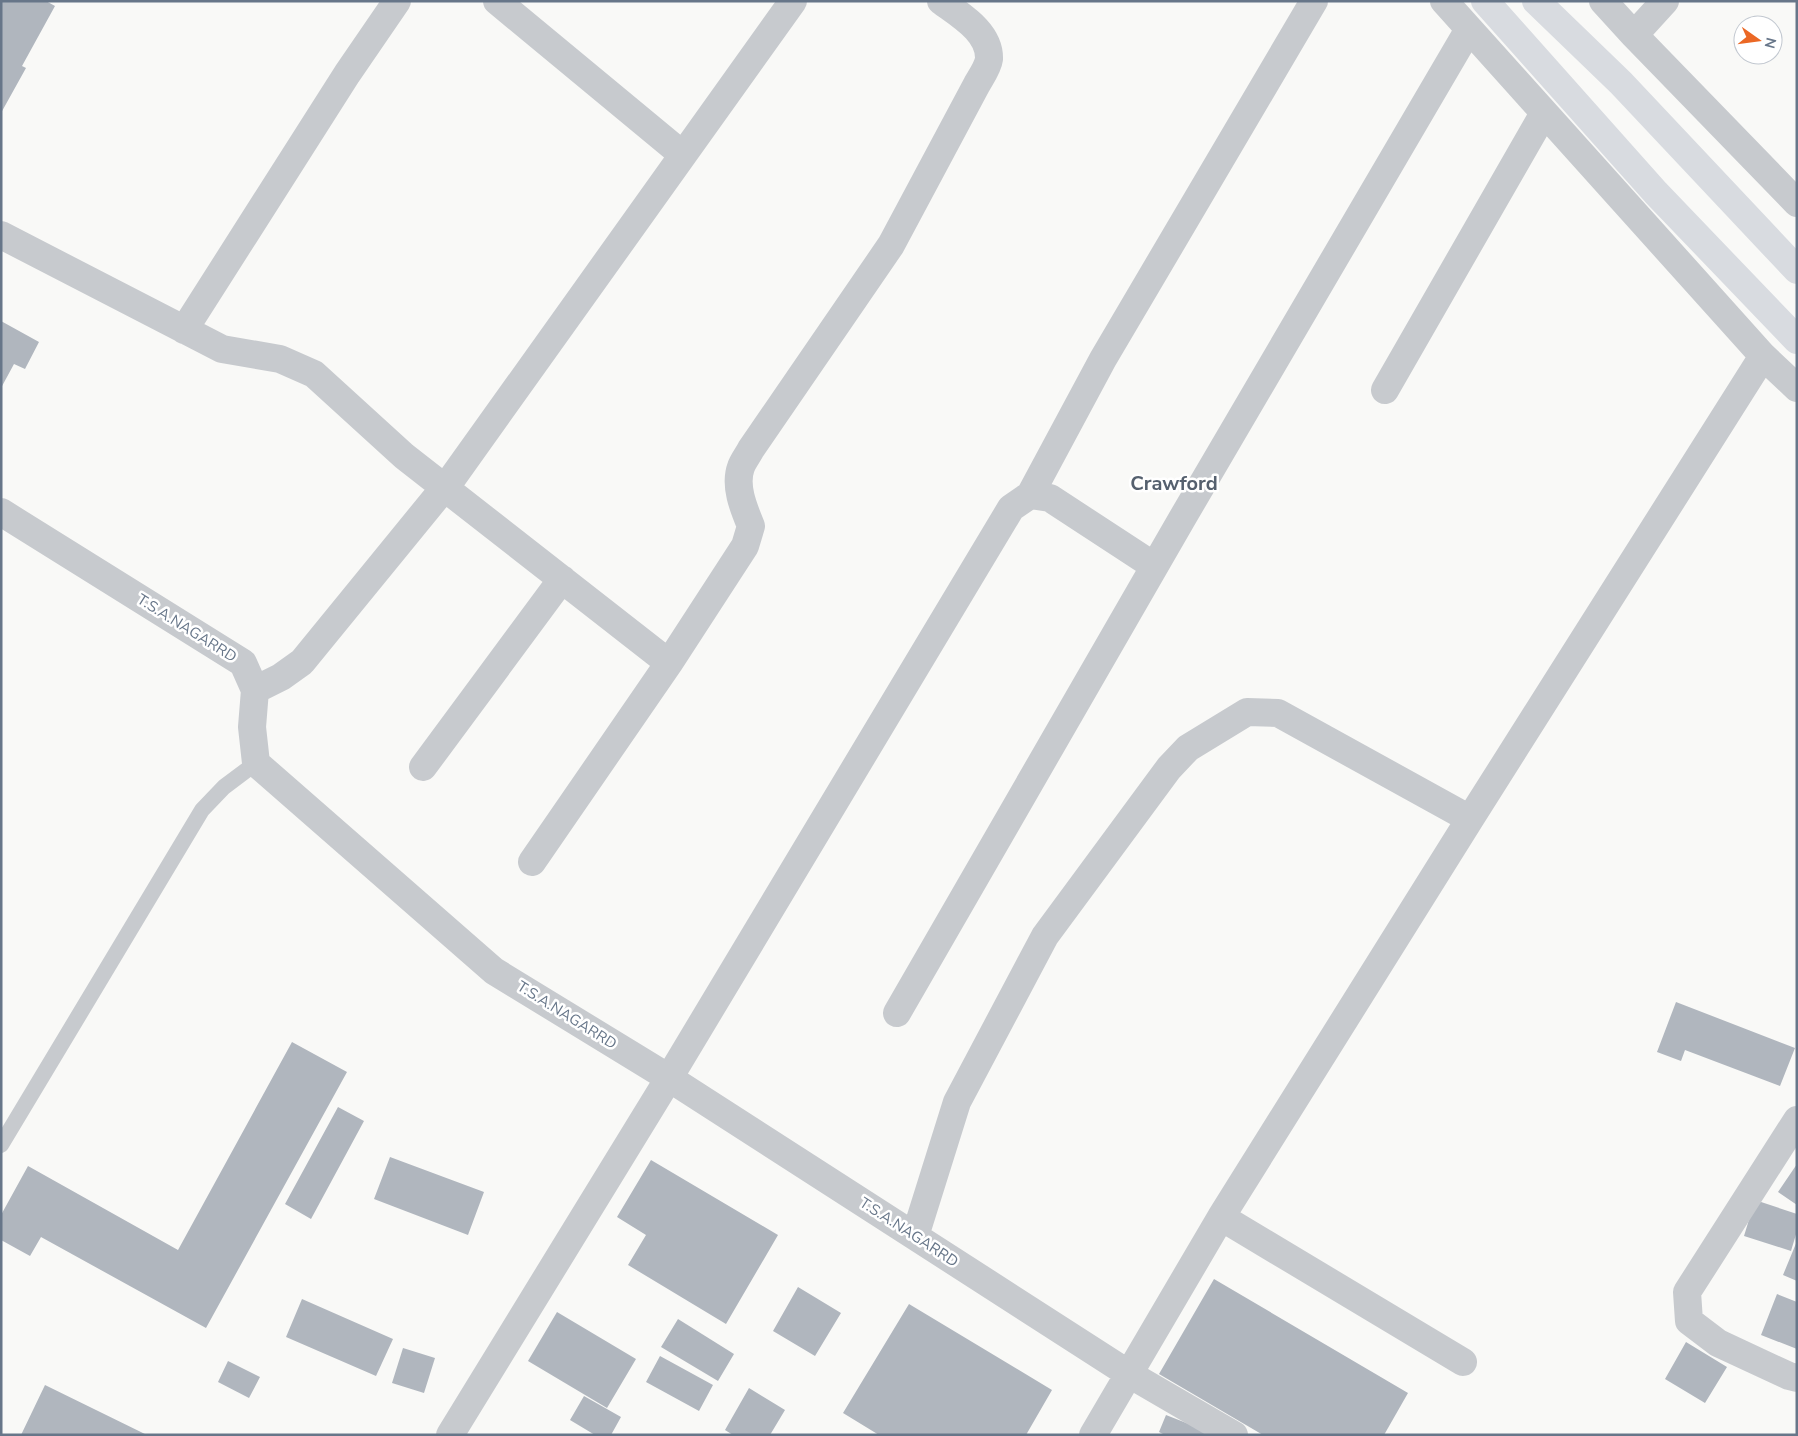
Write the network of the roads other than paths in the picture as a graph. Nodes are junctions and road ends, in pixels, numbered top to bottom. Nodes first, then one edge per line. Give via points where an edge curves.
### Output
1 (397, 1) edge
2 (497, 1) edge
3 (793, 1) edge
4 (941, 1) edge
5 (1314, 1) edge
6 (1444, 1) edge
7 (1485, 1) edge
8 (1536, 1) edge
9 (1602, 1) edge
10 (1665, 1) edge
11 (1469, 29) junction
12 (1634, 35) junction
13 (1544, 113) junction
14 (683, 155) junction
15 (1797, 203) edge
16 (1, 235) edge
17 (1797, 270) edge
18 (184, 330) junction
19 (1797, 340) edge
20 (1763, 356) junction
21 (1797, 388) edge
22 (1385, 390) dead end
23 (444, 486) junction
24 (1030, 494) junction
25 (1, 512) edge
26 (1154, 566) junction
27 (562, 579) junction
28 (243, 663) junction
29 (669, 663) junction
30 (282, 677) junction
31 (255, 690) junction
32 (256, 763) junction
33 (423, 767) dead end
34 (1470, 819) junction
35 (532, 862) dead end
36 (898, 1013) dead end
37 (669, 1078) junction
38 (1797, 1120) edge
39 (1, 1145) edge
40 (1221, 1217) junction
41 (915, 1236) junction
42 (1463, 1362) dead end
43 (1129, 1374) junction
44 (1797, 1378) edge
45 (450, 1435) edge
46 (1094, 1435) edge
47 (1234, 1435) edge

1 - 18 street
2 - 14 street
3 - 14 street
4 - 29 street via 984,37 989,60 891,245 740,469 739,488 751,526 745,546
5 - 24 street via 1103,359
6 - 11 street
7 - 19 main road via 1656,193
8 - 17 main road via 1621,83
9 - 12 street
10 - 12 street
11 - 13 street
11 - 26 street
12 - 15 street
13 - 20 street
13 - 22 street
14 - 23 street
16 - 18 street
18 - 23 street via 222,349 280,358 314,374 404,456
20 - 21 street
20 - 34 street
23 - 27 street
23 - 30 street via 302,662
24 - 26 street via 1050,498
24 - 37 street via 1011,508
25 - 28 street, T.S.A.NAGARRD
26 - 36 street
27 - 29 street
27 - 33 street
28 - 30 street
28 - 31 street, T.S.A.NAGARRD
29 - 35 street
30 - 31 street
31 - 32 street, T.S.A.NAGARRD via 252,727
32 - 37 street, T.S.A.NAGARRD via 494,971
32 - 39 lane via 224,786 202,810
34 - 40 street
34 - 41 street via 1278,713 1247,712 1188,748 1169,768 1045,936 957,1102
37 - 41 street, T.S.A.NAGARRD
37 - 45 street
38 - 44 street via 1687,1292 1689,1320 1718,1343
40 - 42 street
40 - 43 street
41 - 43 street, T.S.A.NAGARRD
43 - 46 street
43 - 47 street, T.S.A.NAGARRD

